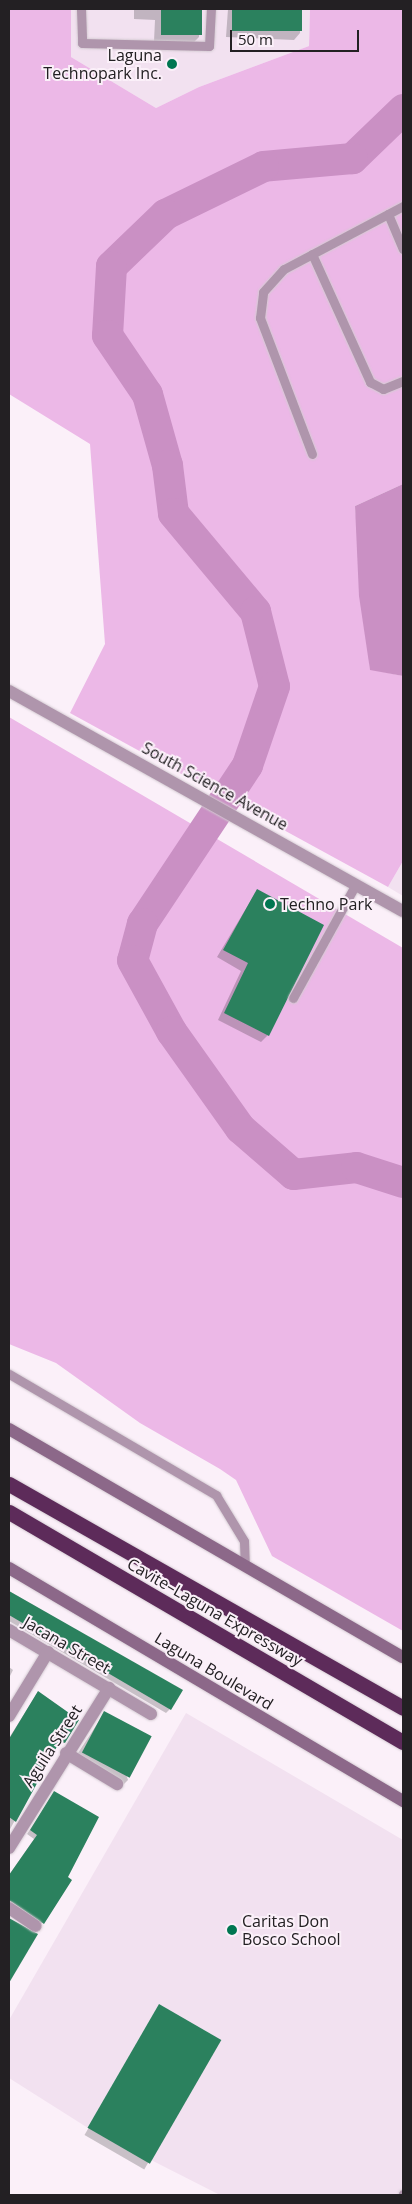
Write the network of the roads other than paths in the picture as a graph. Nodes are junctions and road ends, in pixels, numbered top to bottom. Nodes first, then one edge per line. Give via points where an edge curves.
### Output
1 (80, 9) edge
2 (211, 9) edge
3 (403, 206) edge
4 (388, 214) junction
5 (403, 249) edge
6 (312, 254) junction
7 (403, 381) edge
8 (312, 454) dead end
9 (9, 691) edge
10 (356, 884) junction
11 (403, 911) edge
12 (293, 998) dead end
13 (9, 1374) edge
14 (9, 1429) edge
15 (9, 1484) edge
16 (9, 1512) edge
17 (245, 1566) junction
18 (9, 1568) edge
19 (9, 1630) edge
20 (48, 1652) junction
21 (403, 1656) edge
22 (109, 1688) junction
23 (403, 1708) edge
24 (151, 1714) dead end
25 (9, 1716) edge
26 (403, 1742) edge
27 (66, 1753) junction
28 (117, 1784) dead end
29 (403, 1801) edge
30 (9, 1848) edge
31 (9, 1908) edge
32 (36, 1926) dead end

1 - 2 lane via 82,43 209,46
3 - 4 lane
4 - 5 lane
4 - 6 lane
6 - 7 lane via 370,382 383,389
6 - 8 lane via 284,269 263,292 260,318
9 - 10 street, South Science Avenue
10 - 11 street, South Science Avenue
10 - 12 lane
13 - 17 lane via 216,1495 244,1541
14 - 17 main road
15 - 23 highway, Cavite–Laguna Expressway
16 - 26 highway, Cavite–Laguna Expressway
17 - 21 main road
18 - 29 main road, Laguna Boulevard
19 - 20 street, Jacana Street
20 - 22 street, Jacana Street
20 - 25 street
22 - 24 street, Jacana Street
22 - 27 street, Aguila Street
27 - 28 street
27 - 30 street, Aguila Street
31 - 32 street

